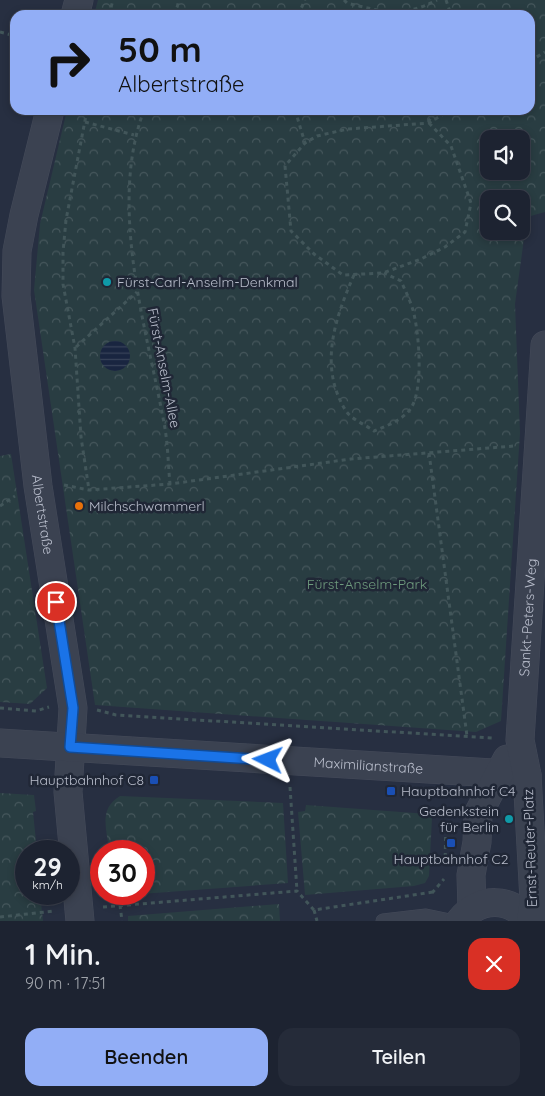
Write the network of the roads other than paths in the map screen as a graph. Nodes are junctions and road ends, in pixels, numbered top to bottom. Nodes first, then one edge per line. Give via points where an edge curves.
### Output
1 (49, 115) edge
2 (545, 345) edge
3 (520, 740) junction
4 (0, 743) edge
5 (70, 747) junction
6 (498, 774) junction
7 (527, 775) junction
8 (461, 917) edge
9 (80, 921) edge
10 (384, 921) edge
11 (531, 921) edge

1 - 5 street, Albertstraße via 24,215 16,296 38,486 73,708
2 - 3 street, Sankt-Peters-Weg
3 - 6 street, Sankt-Peters-Weg
3 - 7 street, Sankt-Peters-Weg
4 - 5 street, Maximilianstraße
5 - 6 street, Maximilianstraße
5 - 9 street, Albertstraße via 68,792
6 - 7 street, Maximilianstraße
6 - 8 street via 478,814 477,842
7 - 11 street, Ernst-Reuter-Platz via 534,900
8 - 10 lane via 426,916
8 - 11 street via 480,905 500,902 518,909

